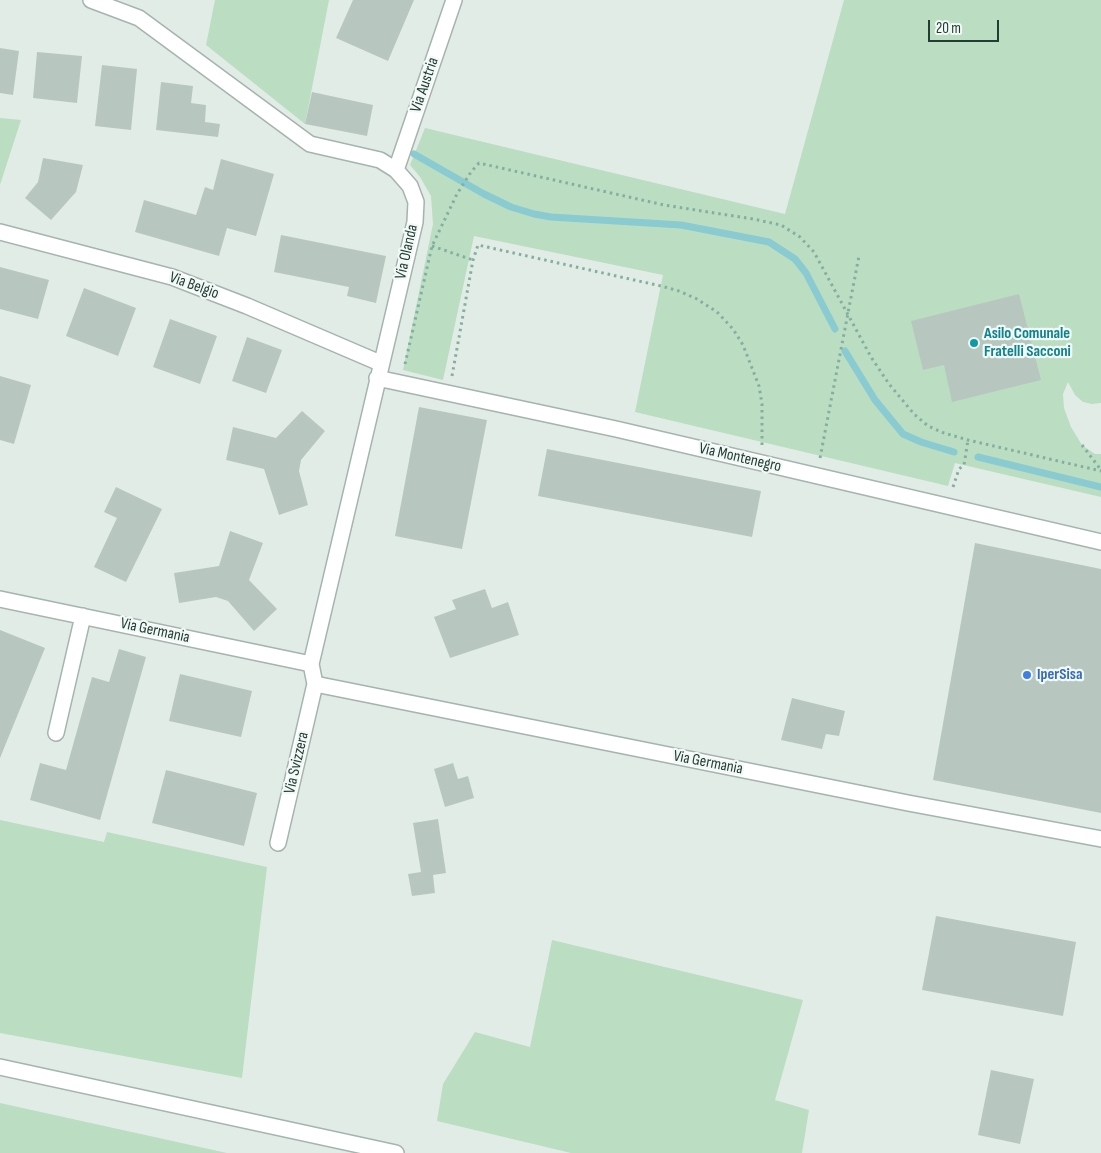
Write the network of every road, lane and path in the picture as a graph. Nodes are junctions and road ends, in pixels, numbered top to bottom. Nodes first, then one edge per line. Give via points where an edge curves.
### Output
1 (91, 0) edge
2 (454, 0) edge
3 (396, 170) junction
4 (0, 232) edge
5 (432, 246) junction
6 (859, 256) dead end
7 (473, 260) junction
8 (848, 312) junction
9 (380, 363) junction
10 (404, 366) dead end
11 (377, 378) junction
12 (451, 385) dead end
13 (968, 440) junction
14 (762, 442) dead end
15 (1082, 445) dead end
16 (820, 456) dead end
17 (964, 465) dead end
18 (1101, 471) edge
19 (1101, 542) edge
20 (0, 599) edge
21 (82, 616) junction
22 (311, 664) junction
23 (315, 684) junction
24 (56, 733) dead end
25 (1101, 839) edge
26 (278, 842) dead end
27 (0, 1067) edge
28 (396, 1153) edge

1 - 3 street, Via Olanda via 139,18 310,144 380,160
2 - 3 street, Via Austria
3 - 9 street, Via Olanda via 410,186 416,202 415,222
4 - 9 street, Via Belgio via 172,277
5 - 7 path
5 - 8 path via 457,194 479,163 664,205 782,226 800,237 814,252
5 - 10 path
6 - 8 path
7 - 12 path
7 - 14 path via 478,245 679,291 717,312 743,346 759,386
8 - 13 path via 871,357 914,414 928,426
8 - 16 path
9 - 11 street, Via Olanda
11 - 19 street, Via Montenegro via 616,429
11 - 22 street, Via Olanda
13 - 17 path
13 - 18 path
15 - 18 path
20 - 21 street, Via Germania
21 - 22 street, Via Germania
21 - 24 street
22 - 23 street, Via Olanda
23 - 25 street, Via Germania via 908,804
23 - 26 street, Via Svizzera
27 - 28 street

